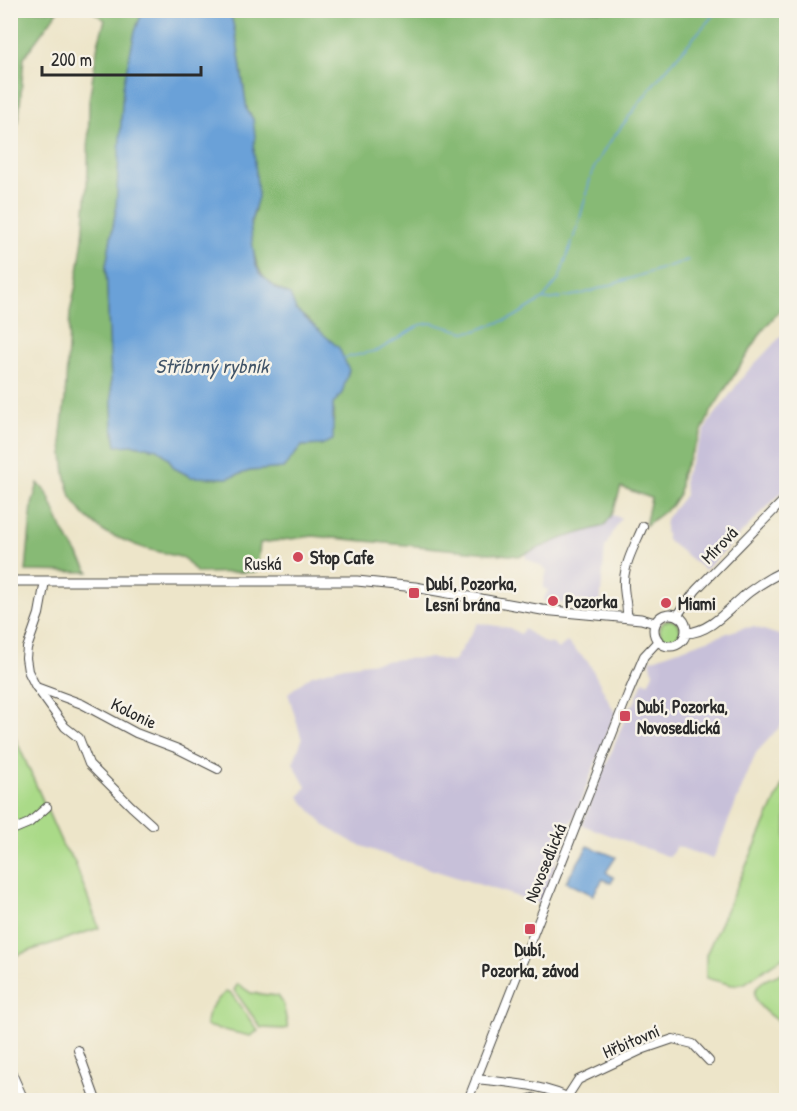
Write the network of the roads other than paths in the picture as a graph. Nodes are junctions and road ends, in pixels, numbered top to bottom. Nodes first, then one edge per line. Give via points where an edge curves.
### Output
1 (786, 498) edge
2 (643, 526) dead end
3 (786, 570) edge
4 (45, 580) junction
5 (10, 581) edge
6 (677, 616) junction
7 (627, 618) junction
8 (655, 623) junction
9 (686, 633) junction
10 (657, 641) junction
11 (36, 687) junction
12 (218, 769) dead end
13 (47, 807) dead end
14 (152, 825) dead end
15 (10, 831) edge
16 (78, 1050) dead end
17 (709, 1061) dead end
18 (10, 1069) edge
19 (476, 1079) junction
20 (570, 1099) edge
21 (24, 1101) edge
22 (96, 1101) edge
23 (468, 1101) edge

1 - 6 street, Mírová via 696,590
2 - 7 street via 625,572
3 - 9 main road via 756,586 707,626
4 - 5 main road, Ruská
4 - 7 main road, Ruská via 363,581 542,610
4 - 11 street via 26,658
6 - 8 main road via 666,615
6 - 9 main road
7 - 8 main road, Ruská
8 - 10 main road
9 - 10 main road via 677,645 666,646
10 - 19 street, Novosedlická via 644,656 628,694
11 - 12 street, Kolonie via 82,704
11 - 14 street via 65,727 79,738 89,764
13 - 15 street via 29,823
16 - 22 street
17 - 20 street, Hřbitovní via 693,1044 674,1040 644,1049 578,1080
18 - 21 street
19 - 20 street via 534,1086
19 - 23 street, Novosedlická

